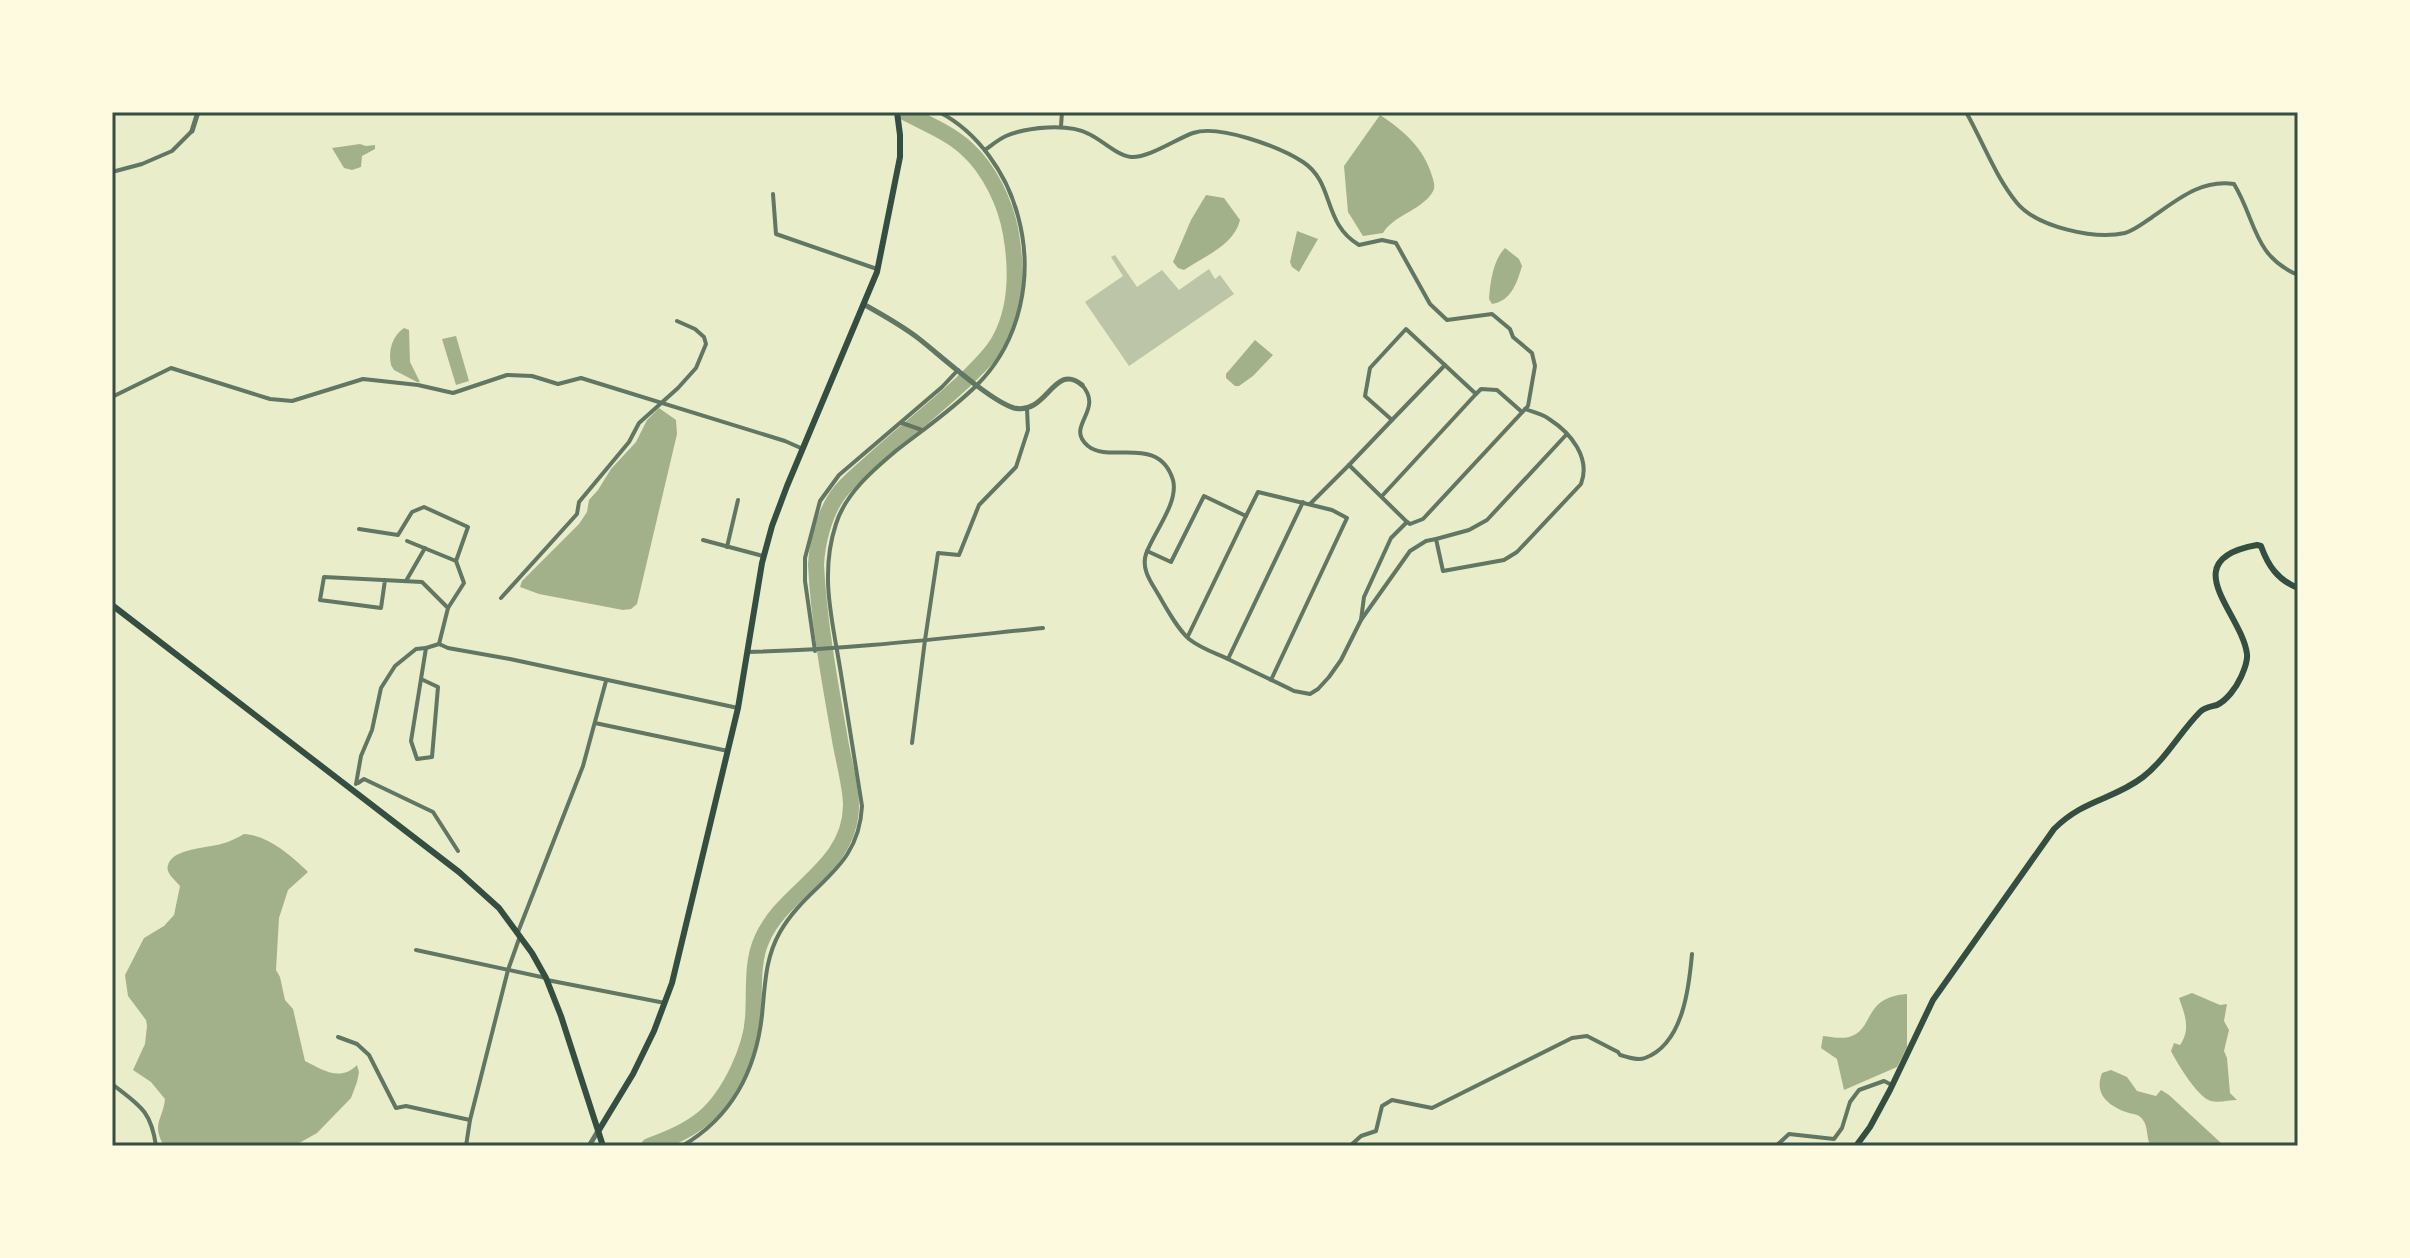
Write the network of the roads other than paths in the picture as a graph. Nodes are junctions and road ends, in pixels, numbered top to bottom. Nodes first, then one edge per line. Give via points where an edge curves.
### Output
1 (198, 112) edge
2 (939, 112) edge
3 (1062, 112) edge
4 (1966, 112) edge
5 (898, 115) edge
6 (1061, 126) junction
7 (192, 131) joint
8 (985, 150) junction
9 (112, 172) edge
10 (773, 194) dead end
11 (877, 269) junction
12 (2298, 275) edge
13 (865, 305) junction
14 (677, 321) dead end
15 (1445, 365) junction
16 (959, 371) junction
17 (976, 384) junction
18 (1082, 385) joint
19 (1476, 394) junction
20 (112, 397) edge
21 (659, 403) junction
22 (1027, 409) junction
23 (1524, 411) junction
24 (1392, 420) junction
25 (900, 423) junction
26 (922, 430) junction
27 (1566, 435) junction
28 (803, 449) junction
29 (1349, 465) junction
30 (1382, 496) junction
31 (738, 500) dead end
32 (1303, 502) junction
33 (1310, 504) junction
34 (1246, 516) junction
35 (1407, 522) junction
36 (359, 529) dead end
37 (1436, 539) junction
38 (703, 540) dead end
39 (407, 541) dead end
40 (727, 547) junction
41 (425, 548) junction
42 (1147, 551) junction
43 (763, 556) junction
44 (456, 561) junction
45 (385, 580) junction
46 (405, 581) junction
47 (2298, 588) edge
48 (501, 598) dead end
49 (112, 605) edge
50 (448, 608) junction
51 (1361, 620) junction
52 (1043, 628) dead end
53 (1187, 637) junction
54 (925, 640) junction
55 (439, 644) junction
56 (426, 648) junction
57 (835, 649) junction
58 (816, 651) junction
59 (746, 652) junction
60 (1228, 659) junction
61 (421, 679) junction
62 (1271, 680) junction
63 (606, 681) junction
64 (738, 708) junction
65 (595, 723) junction
66 (912, 743) dead end
67 (728, 751) junction
68 (356, 784) junction
69 (349, 788) junction
70 (458, 851) dead end
71 (519, 934) junction
72 (416, 950) dead end
73 (1692, 954) dead end
74 (508, 970) junction
75 (546, 979) junction
76 (665, 1003) junction
77 (338, 1037) dead end
78 (112, 1084) edge
79 (1892, 1085) junction
80 (470, 1120) junction
81 (599, 1130) junction
82 (156, 1146) edge
83 (466, 1146) edge
84 (589, 1146) edge
85 (603, 1146) edge
86 (682, 1146) edge
87 (1350, 1146) edge
88 (1776, 1146) edge
89 (1856, 1146) edge

1 - 7 street
2 - 8 street
3 - 6 street
4 - 12 street via 2003,184 2019,206 2038,218 2106,236 2127,232 2195,190 2219,182 2234,184 2259,239 2276,263
5 - 11 main road via 900,157
6 - 8 street via 1005,136
6 - 23 street via 1087,132 1129,157 1196,131 1211,131 1280,148 1306,164 1324,187 1346,237 1359,245 1396,243 1430,304 1447,320 1492,314 1532,353 1535,366
7 - 9 street via 172,151
8 - 17 street via 1013,200 1025,261 1016,322 1000,356
10 - 11 street via 776,234
11 - 13 main road
13 - 16 street
13 - 28 main road
14 - 21 street via 695,329 706,344 696,368
15 - 19 street
15 - 24 street
15 - 24 street via 1406,329 1370,368 1365,396
16 - 17 street
16 - 25 street
17 - 22 street via 1014,408
17 - 26 street
18 - 22 street via 1067,378
18 - 42 street via 1091,400 1081,427 1086,443 1095,450 1150,455 1166,466 1173,480 1171,502
19 - 23 street via 1497,390
19 - 30 street
20 - 21 street via 171,368 277,401 301,399 363,379 453,393 510,375 558,384 581,378
21 - 28 street
21 - 48 street via 579,502 577,514
22 - 54 street via 1028,430 1014,471 979,505 959,555 938,553
23 - 27 street via 1549,419
23 - 35 street via 1423,519
24 - 29 street
25 - 26 street
25 - 58 street via 839,475 820,501 805,558
26 - 57 street via 860,485 836,521 828,554
27 - 37 street via 1487,520
27 - 37 street via 1581,451 1581,484 1511,557 1443,571
28 - 43 main road
29 - 30 street
29 - 33 street
30 - 35 street
31 - 40 street
32 - 33 street
32 - 34 street via 1258,492
32 - 60 street
33 - 62 street via 1347,518
34 - 42 street via 1204,496 1171,562
34 - 53 street
35 - 51 street via 1391,538 1364,597
36 - 44 street via 398,535 412,512 424,507 468,527
37 - 51 street via 1410,551
38 - 40 street
39 - 41 street
40 - 43 street
41 - 44 street
41 - 46 street
42 - 53 street via 1147,573
43 - 59 main road
44 - 50 street via 464,583
45 - 45 street via 324,577 320,600 381,608
45 - 46 street
46 - 50 street via 422,582
47 - 79 main road via 2277,575 2261,546 2219,563 2220,597 2247,651 2239,681 2222,701 2203,709 2146,775 2075,810 2054,829 1933,1000
49 - 69 main road
50 - 55 street
51 - 62 street via 1341,660 1318,689 1301,693
52 - 54 street
53 - 60 street
54 - 57 street
54 - 66 street
55 - 56 street
55 - 63 street
56 - 61 street
56 - 68 street via 416,649 395,666 381,688
57 - 58 street
57 - 86 street via 862,806 858,834 846,858 775,943 761,1029 740,1091 716,1121
58 - 59 street
59 - 64 main road
60 - 62 street
61 - 61 street via 411,741 417,759 432,757 438,687
63 - 64 street
63 - 65 street
64 - 67 main road
65 - 67 street
65 - 71 street
67 - 76 main road
68 - 69 street
68 - 70 street via 364,779 433,812
69 - 71 main road via 459,872
71 - 74 street
71 - 75 main road
72 - 74 street
73 - 87 street via 1686,1004 1677,1025 1665,1044 1646,1058 1620,1055 1587,1036 1572,1038 1432,1108 1392,1100 1382,1106 1376,1131
74 - 75 street
74 - 80 street
75 - 76 street
75 - 81 main road
76 - 81 main road
77 - 80 street via 369,1055 396,1108
78 - 82 street via 148,1115
79 - 88 street via 1884,1081 1859,1090 1834,1139 1789,1134
79 - 89 main road
80 - 83 street
81 - 84 street
81 - 85 main road

